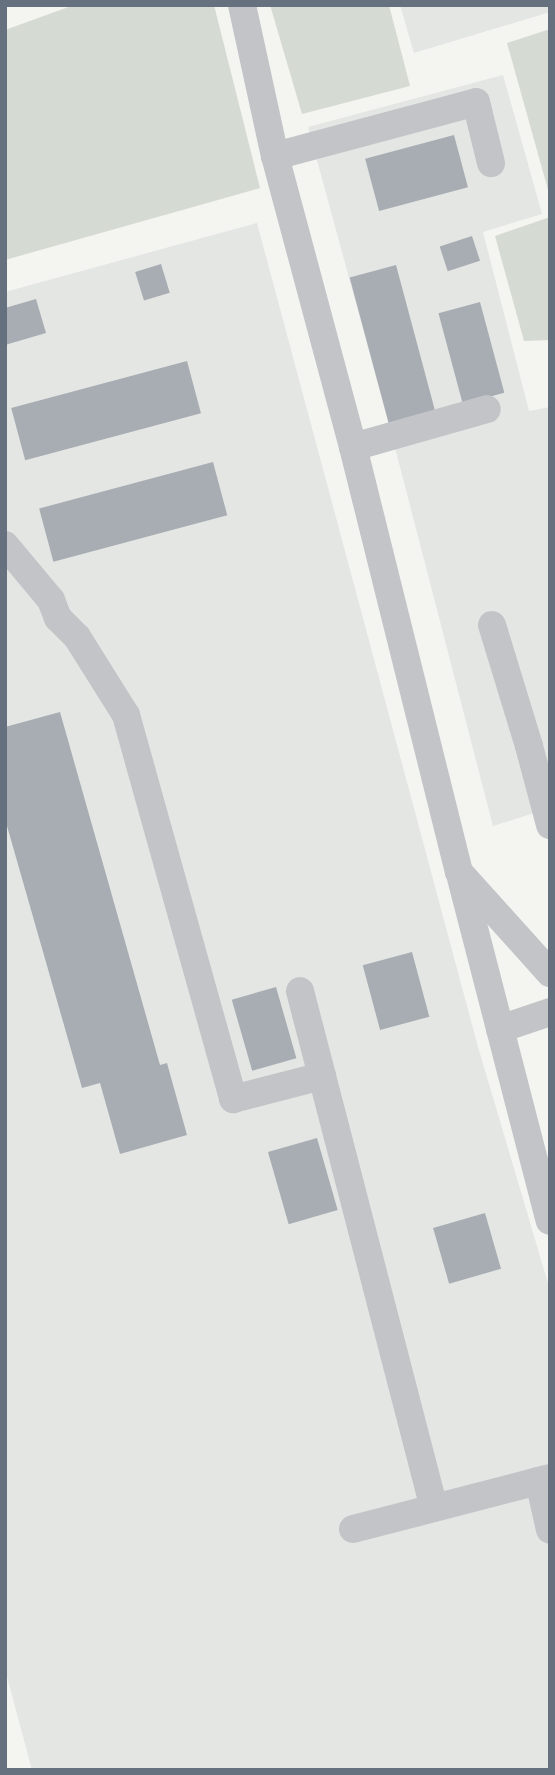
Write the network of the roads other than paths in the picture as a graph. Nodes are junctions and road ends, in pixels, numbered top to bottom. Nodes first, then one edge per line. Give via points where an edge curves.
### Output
1 (242, 5) edge
2 (275, 156) junction
3 (491, 163) dead end
4 (487, 410) dead end
5 (353, 447) junction
6 (5, 545) edge
7 (492, 625) dead end
8 (540, 743) edge
9 (550, 825) edge
10 (459, 872) junction
11 (550, 973) edge
12 (300, 991) dead end
13 (550, 1012) edge
14 (500, 1029) junction
15 (322, 1076) junction
16 (550, 1221) edge
17 (544, 1480) edge
18 (434, 1508) junction
19 (353, 1529) dead end
20 (550, 1530) edge

1 - 2 lane
2 - 3 lane via 476,102
2 - 5 lane
4 - 5 lane
5 - 10 lane
6 - 15 lane via 51,600 58,618 77,637 127,715 233,1099
7 - 8 lane
8 - 9 lane
10 - 11 lane
10 - 14 lane
12 - 15 lane
13 - 14 lane
14 - 16 lane
15 - 18 lane
17 - 18 lane
17 - 20 lane
18 - 19 lane

